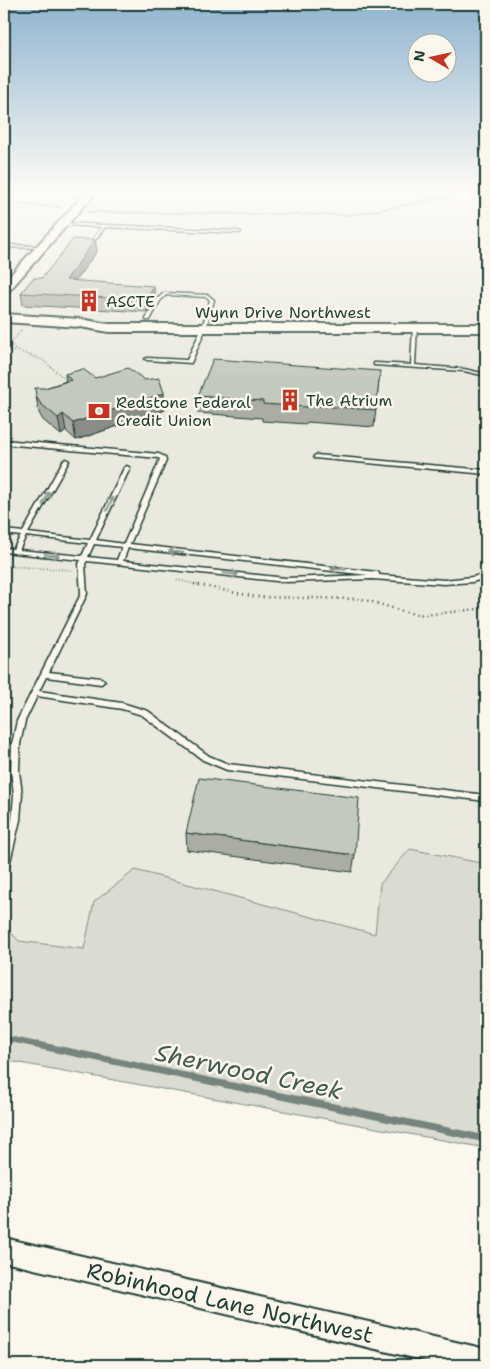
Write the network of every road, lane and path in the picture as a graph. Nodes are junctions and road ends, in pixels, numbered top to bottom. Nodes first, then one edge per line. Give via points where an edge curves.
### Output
1 (36, 254) edge
2 (4, 289) edge
3 (4, 318) edge
4 (148, 319) junction
5 (486, 320) edge
6 (80, 322) junction
7 (205, 324) junction
8 (23, 328) dead end
9 (416, 328) junction
10 (486, 328) edge
11 (10, 344) junction
12 (4, 351) edge
13 (9, 351) junction
14 (18, 351) junction
15 (147, 359) dead end
16 (376, 364) dead end
17 (414, 366) junction
18 (486, 375) edge
19 (71, 384) edge
20 (4, 442) edge
21 (316, 457) dead end
22 (66, 461) dead end
23 (127, 468) dead end
24 (486, 472) edge
25 (4, 532) edge
26 (25, 534) junction
27 (92, 541) junction
28 (127, 545) junction
29 (4, 550) edge
30 (16, 551) junction
31 (84, 558) junction
32 (119, 562) junction
33 (4, 566) edge
34 (81, 570) junction
35 (486, 576) edge
36 (169, 578) dead end
37 (403, 578) junction
38 (486, 608) edge
39 (44, 674) junction
40 (101, 681) dead end
41 (35, 693) junction
42 (486, 798) edge
43 (4, 866) edge
44 (4, 1250) edge
45 (486, 1362) edge

1 - 2 street
3 - 6 street, Wynn Drive Northwest
4 - 6 street, Wynn Drive Northwest
4 - 7 street, Wynn Drive Northwest
4 - 7 lane via 165,294 210,298
5 - 7 street, Wynn Drive Northwest
6 - 7 street, Wynn Drive Northwest via 108,328
7 - 9 street, Wynn Drive Northwest
7 - 15 lane via 189,362
8 - 11 path
9 - 10 street, Wynn Drive Northwest
9 - 17 lane
11 - 13 path
11 - 14 path
12 - 13 path
13 - 14 path
14 - 19 path via 43,360
16 - 17 lane
17 - 18 lane
20 - 28 lane via 163,458
21 - 24 lane
26 -> 22 lane
27 -> 23 lane
25 - 26 lane
26 - 27 lane
26 - 30 lane
27 - 28 lane
27 - 31 lane
28 - 32 lane
37 -> 28 lane
29 - 30 lane
30 -> 31 lane
31 - 32 lane
31 - 34 lane
32 -> 37 lane via 276,580
33 - 34 path
34 - 39 lane via 84,594
35 - 37 lane via 456,581
36 - 38 path via 256,597 362,599 425,615
39 - 40 lane
39 - 41 lane
41 - 42 lane via 122,706 145,713 206,758 227,767
41 - 43 lane via 21,721 16,744 16,820
44 - 45 street, Robinhood Lane Northwest

